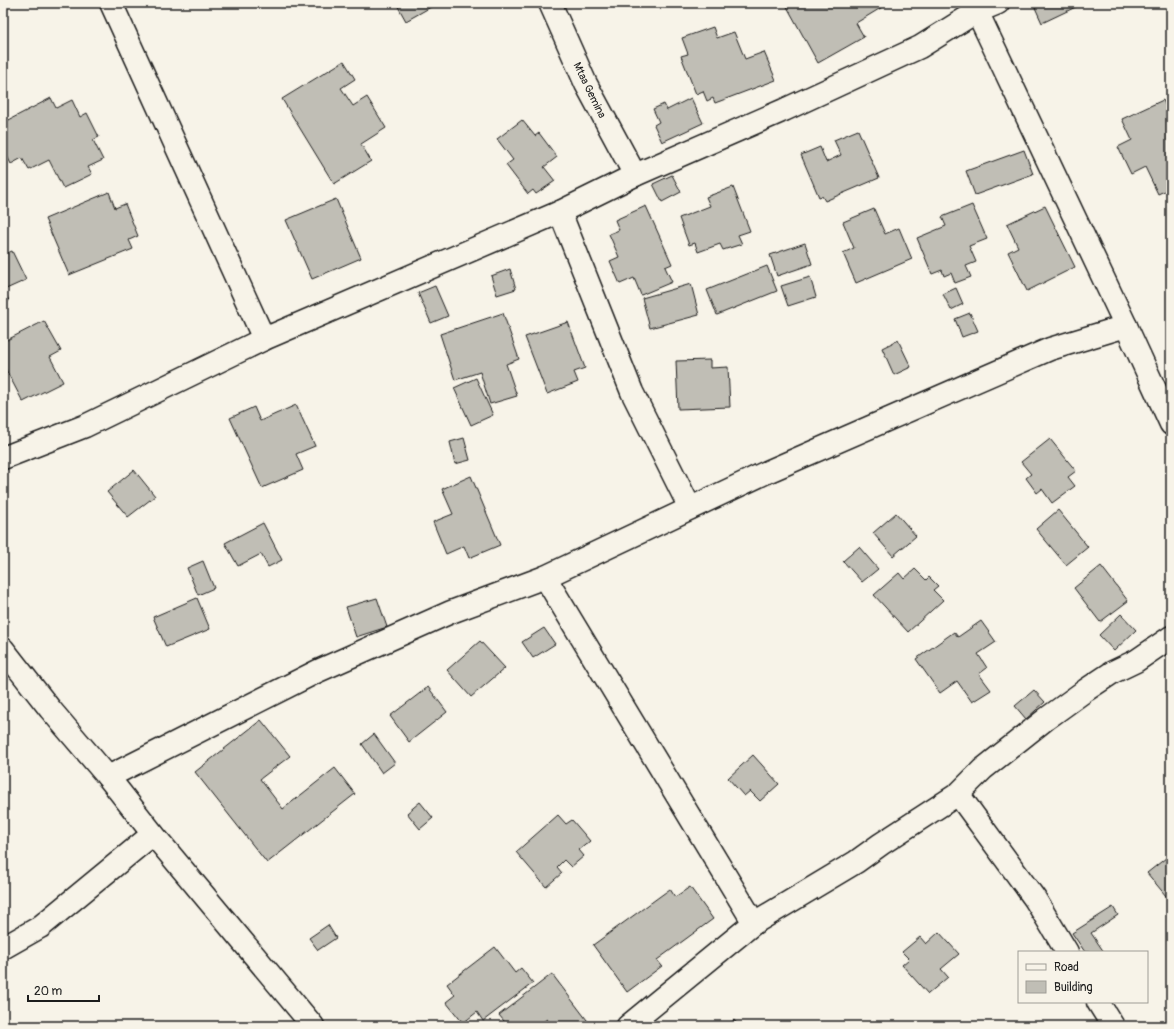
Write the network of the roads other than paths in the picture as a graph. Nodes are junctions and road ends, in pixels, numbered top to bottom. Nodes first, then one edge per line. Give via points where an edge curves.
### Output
1 (111, 3) edge
2 (550, 3) edge
3 (998, 3) edge
4 (974, 8) edge
5 (635, 175) junction
6 (560, 212) junction
7 (1126, 326) junction
8 (264, 339) junction
9 (1171, 424) edge
10 (3, 458) edge
11 (690, 508) junction
12 (545, 577) junction
13 (1171, 637) edge
14 (3, 649) edge
15 (108, 777) junction
16 (958, 794) junction
17 (153, 834) junction
18 (754, 924) junction
19 (3, 948) edge
20 (1066, 951) edge
21 (1099, 1003) edge
22 (313, 1026) edge
23 (628, 1026) edge
24 (1113, 1026) edge

1 - 8 street
2 - 5 street, Mtaa Gemina via 586,84
3 - 4 street
4 - 5 street via 920,47
4 - 7 street
5 - 6 street
6 - 8 street
6 - 11 street via 632,392
7 - 9 street
7 - 11 street via 1050,349
8 - 10 street via 85,426
11 - 12 street
12 - 15 street via 451,612 318,671
12 - 18 street
13 - 16 street via 1136,661 1113,672 1046,719 983,769
14 - 15 street
15 - 17 street
16 - 18 street via 856,862
16 - 20 street via 1035,899
17 - 19 street via 40,927
17 - 22 street
18 - 23 street
21 - 24 street

